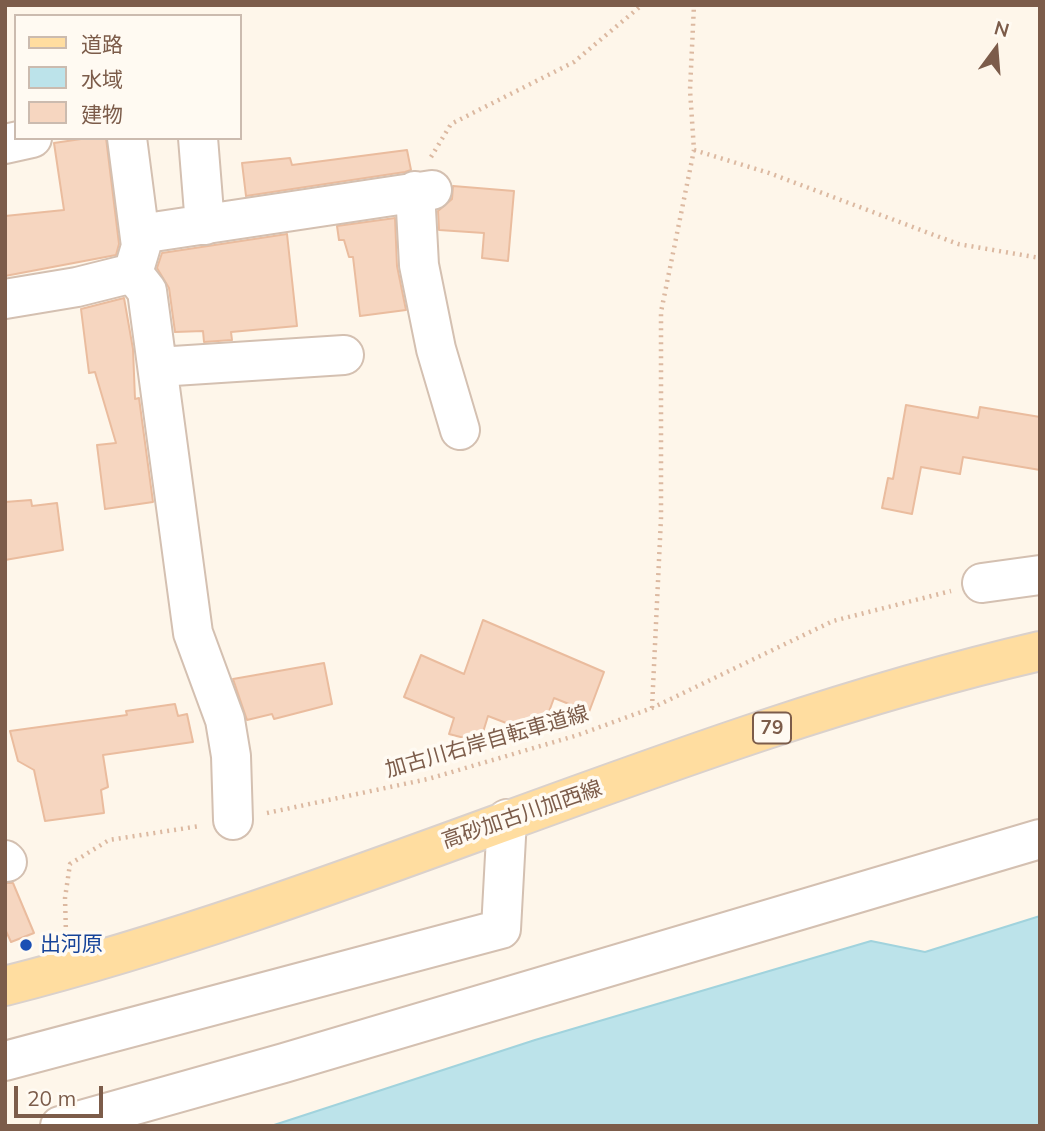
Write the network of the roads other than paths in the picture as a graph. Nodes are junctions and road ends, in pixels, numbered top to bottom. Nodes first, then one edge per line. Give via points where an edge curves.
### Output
1 (23, 140) edge
2 (127, 140) edge
3 (198, 140) edge
4 (5, 144) edge
5 (205, 225) junction
6 (140, 234) junction
7 (133, 274) junction
8 (5, 299) edge
9 (344, 355) dead end
10 (158, 367) junction
11 (460, 430) dead end
12 (1040, 575) edge
13 (982, 583) road end
14 (1040, 651) edge
15 (507, 819) junction
16 (233, 820) road end
17 (1040, 839) edge
18 (5, 986) edge
19 (5, 1061) edge
20 (60, 1126) edge

1 - 4 street
2 - 6 street
3 - 5 street
5 - 6 street
5 - 11 street via 424,190 421,277
6 - 7 street
7 - 8 street
7 - 10 street via 147,291
9 - 10 street
10 - 16 street via 193,633 225,720
12 - 13 street
14 - 15 main road, 高砂加古川加西線 / 79 via 846,702
15 - 18 main road, 高砂加古川加西線 / 79 via 302,894 68,957
15 - 19 street via 501,929
17 - 20 street

